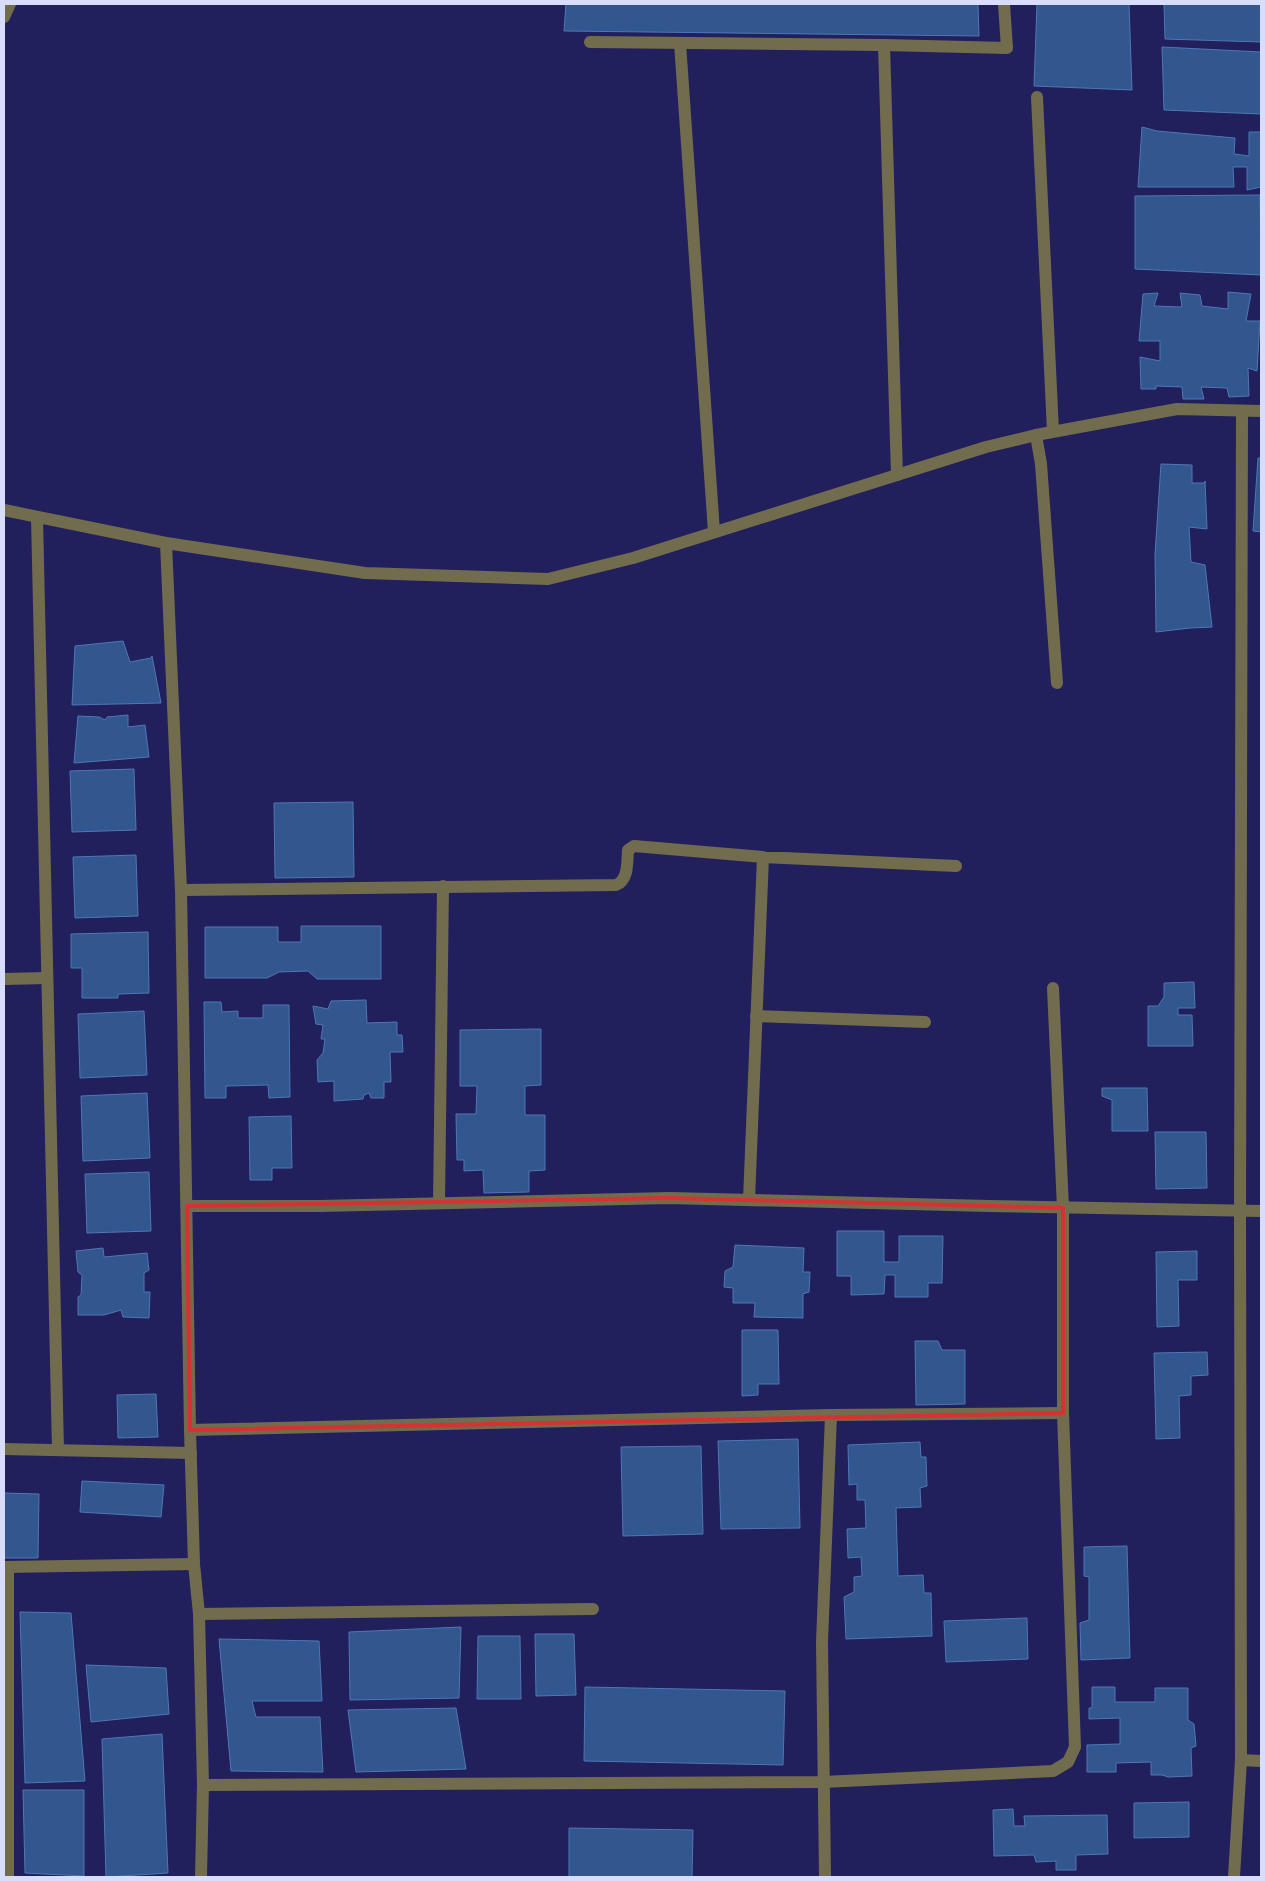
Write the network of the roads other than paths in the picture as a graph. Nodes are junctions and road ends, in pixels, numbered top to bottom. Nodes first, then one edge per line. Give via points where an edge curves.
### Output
1 (10, 4) edge
2 (1004, 4) edge
3 (4, 17) edge
4 (590, 42) dead end
5 (680, 43) junction
6 (884, 45) junction
7 (1037, 97) dead end
8 (1242, 410) junction
9 (1261, 411) edge
10 (1053, 431) junction
11 (1036, 435) junction
12 (897, 475) junction
13 (4, 510) edge
14 (37, 517) junction
15 (714, 532) junction
16 (166, 543) junction
17 (1057, 683) dead end
18 (763, 858) junction
19 (956, 866) dead end
20 (443, 886) junction
21 (181, 890) junction
22 (47, 978) junction
23 (4, 979) edge
24 (1053, 988) dead end
25 (756, 1016) junction
26 (925, 1022) dead end
27 (749, 1200) junction
28 (439, 1203) junction
29 (187, 1206) junction
30 (1063, 1208) junction
31 (1240, 1210) junction
32 (1261, 1210) edge
33 (1063, 1412) junction
34 (831, 1415) junction
35 (190, 1430) junction
36 (4, 1449) edge
37 (58, 1450) junction
38 (191, 1453) junction
39 (194, 1564) junction
40 (6, 1567) edge
41 (593, 1609) dead end
42 (199, 1614) junction
43 (1241, 1760) junction
44 (1261, 1760) edge
45 (823, 1782) junction
46 (203, 1785) junction
47 (8, 1877) edge
48 (201, 1877) edge
49 (825, 1877) edge
50 (1234, 1877) edge

1 - 3 street
2 - 6 street via 1006,48
4 - 5 street
5 - 6 street
5 - 15 street
6 - 12 street
7 - 10 street
8 - 9 street
8 - 10 street via 1177,409
8 - 31 street
10 - 11 street
11 - 12 street
11 - 17 street via 1041,464
12 - 15 street
13 - 14 street
14 - 16 street
14 - 22 street
15 - 16 street via 633,558 548,579 365,573
16 - 21 street
18 - 19 street
18 - 20 street via 634,846 628,850 624,879 616,885
18 - 25 street
20 - 21 street
20 - 28 street
21 - 29 street
22 - 23 street
22 - 37 street
24 - 30 street
25 - 26 street
25 - 27 street
27 - 28 street via 669,1198
27 - 30 street
28 - 29 street
29 - 35 street
30 - 31 street
30 - 33 street
31 - 32 street
31 - 43 street
33 - 34 street
33 - 45 street via 1075,1747 1068,1762 1053,1771
34 - 35 street
34 - 45 street via 822,1642
35 - 38 street
36 - 37 street
37 - 38 street
38 - 39 street
39 - 40 street
39 - 42 street
40 - 47 street
41 - 42 street
42 - 46 street
43 - 44 street
43 - 50 street
45 - 46 street
45 - 49 street
46 - 48 street

